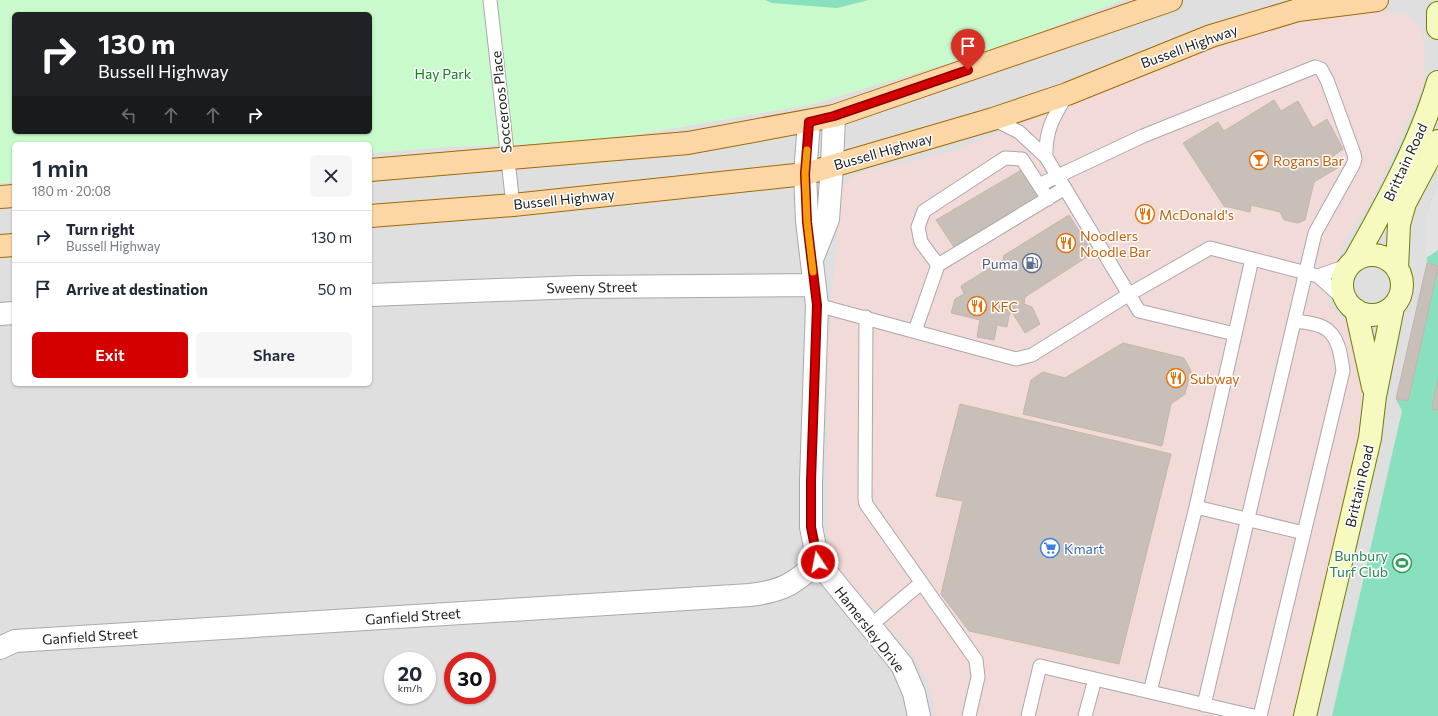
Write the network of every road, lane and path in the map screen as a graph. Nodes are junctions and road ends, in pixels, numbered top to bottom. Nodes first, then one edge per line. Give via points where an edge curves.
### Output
1 (490, 0) edge
2 (1171, 0) edge
3 (1377, 0) edge
4 (1438, 13) edge
5 (1438, 28) edge
6 (1438, 82) edge
7 (1067, 94) junction
8 (834, 116) junction
9 (993, 119) junction
10 (809, 122) junction
11 (1438, 141) edge
12 (1046, 157) junction
13 (507, 160) junction
14 (832, 166) junction
15 (372, 170) edge
16 (805, 174) junction
17 (1058, 175) junction
18 (1039, 185) junction
19 (1066, 188) junction
20 (12, 196) edge
21 (0, 197) edge
22 (1048, 199) junction
23 (513, 205) junction
24 (372, 216) edge
25 (12, 245) edge
26 (0, 246) edge
27 (812, 258) junction
28 (1252, 259) junction
29 (1353, 262) junction
30 (938, 265) junction
31 (1398, 269) junction
32 (1312, 275) junction
33 (372, 295) edge
34 (816, 295) junction
35 (1128, 295) junction
36 (1352, 307) junction
37 (1393, 307) junction
38 (0, 314) edge
39 (12, 314) edge
40 (866, 317) junction
41 (1295, 320) junction
42 (914, 331) junction
43 (1235, 334) junction
44 (1374, 396) junction
45 (1196, 507) junction
46 (1249, 519) junction
47 (1304, 533) junction
48 (818, 562) junction
49 (921, 583) junction
50 (870, 626) junction
51 (0, 648) edge
52 (1095, 679) junction
53 (1150, 692) junction
54 (1204, 705) junction
55 (919, 716) edge
56 (969, 716) edge
57 (1028, 716) edge
58 (1085, 716) edge
59 (1253, 716) edge
60 (1260, 716) edge
61 (1305, 716) edge

1 - 13 lane, Socceroos Place
2 - 8 main road
3 - 7 main road, Bussell Highway via 1298,10 1211,36
4 - 5 main road
6 - 29 main road, Brittain Road via 1430,109 1402,170 1378,220
7 - 9 main road, Bussell Highway
7 - 12 lane via 1051,121 1045,142
8 - 10 main road
8 - 14 street, Hamersley Drive
9 - 12 lane via 1019,132
9 - 14 main road, Bussell Highway
10 - 13 main road via 688,143
10 - 16 street, Hamersley Drive
11 - 31 main road, Brittain Road via 1404,203 1399,224
12 - 17 lane
13 - 15 main road
13 - 23 lane, Socceroos Place
14 - 16 main road, Bussell Highway
14 - 27 street, Hamersley Drive via 828,219
16 - 23 main road, Bussell Highway
16 - 27 street, Hamersley Drive
17 - 18 lane
17 - 19 lane
17 - 32 lane via 1143,136 1315,67 1320,69 1327,80 1355,159 1315,233
18 - 22 lane
18 - 30 lane via 1022,159 1005,158 924,211 918,227 921,242
19 - 22 lane
19 - 35 lane
20 - 21 main road
22 - 30 lane
23 - 24 main road, Bussell Highway
25 - 26 main road
27 - 34 street, Hamersley Drive
28 - 32 lane
28 - 35 lane via 1210,248
28 - 43 lane
29 - 31 main road via 1363,256 1372,255 1382,257
29 - 32 lane
29 - 36 main road via 1344,276 1342,286 1344,295
30 - 42 lane
31 - 37 main road via 1402,289
32 - 36 lane
32 - 41 lane
33 - 34 street, Sweeny Street via 578,286
34 - 40 lane
34 - 48 street, Hamersley Drive via 811,527
35 - 42 lane via 1032,355 1016,359
35 - 43 lane via 1139,311
36 - 37 main road via 1375,315
36 - 44 main road, Brittain Road
37 - 44 main road, Brittain Road
38 - 39 street
40 - 42 lane
40 - 49 lane via 866,504
41 - 46 lane
41 - 47 lane via 1323,327 1334,336 1341,352 1343,371
43 - 45 lane
44 - 61 main road, Brittain Road via 1370,438
45 - 46 lane
45 - 53 lane
46 - 47 lane
46 - 54 lane
47 - 60 lane
48 - 50 street, Hamersley Drive
48 - 51 street, Ganfield Street via 798,580 772,593 15,641
49 - 50 lane
49 - 56 lane via 976,660 978,677
50 - 55 street, Hamersley Drive via 902,665 914,693
52 - 53 lane
52 - 57 lane via 1040,666
52 - 58 lane
53 - 54 lane
54 - 59 lane

